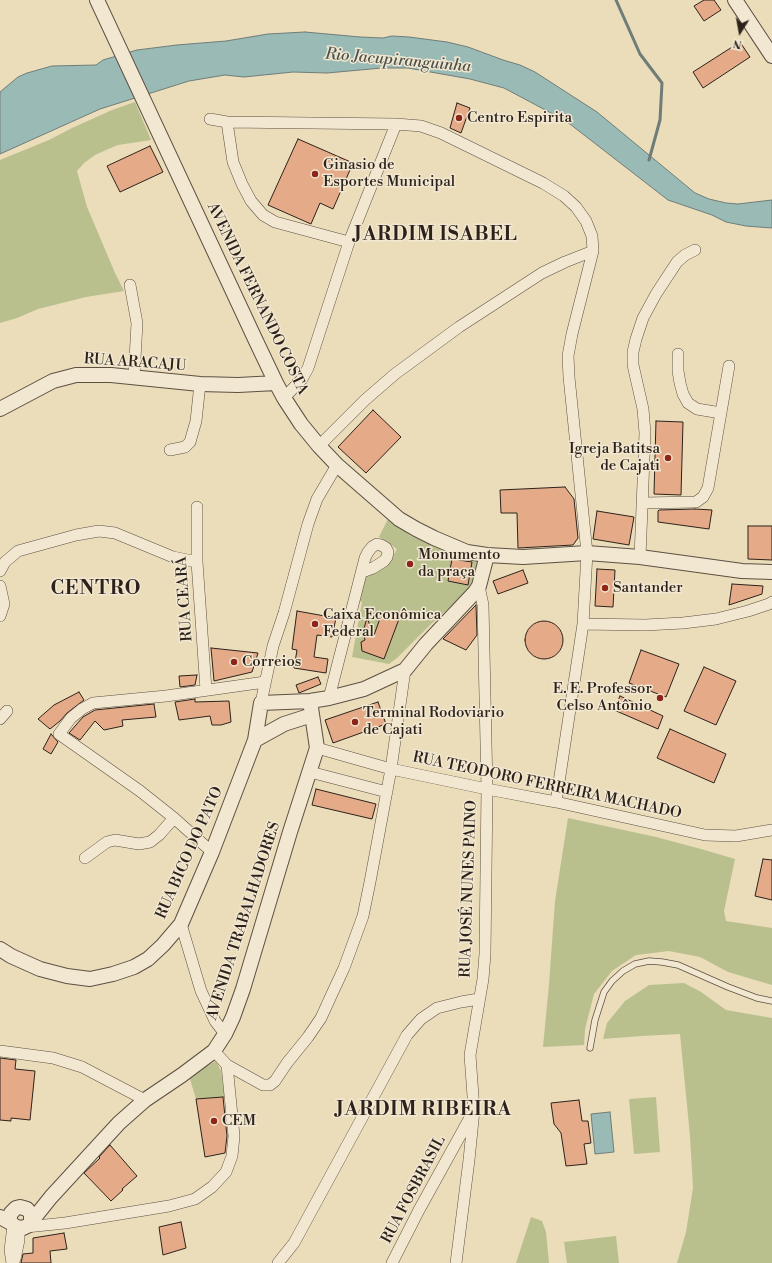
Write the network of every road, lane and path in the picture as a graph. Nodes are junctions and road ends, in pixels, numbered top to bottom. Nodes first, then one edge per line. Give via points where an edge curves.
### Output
1 (97, 0) edge
2 (735, 0) edge
3 (772, 56) edge
4 (210, 119) dead end
5 (227, 122) junction
6 (396, 124) junction
7 (349, 242) junction
8 (695, 250) dead end
9 (592, 251) junction
10 (130, 284) dead end
11 (678, 354) dead end
12 (729, 366) dead end
13 (134, 377) junction
14 (276, 383) junction
15 (200, 384) junction
16 (284, 398) junction
17 (0, 409) edge
18 (721, 413) junction
19 (319, 446) junction
20 (170, 450) dead end
21 (337, 465) junction
22 (643, 503) junction
23 (197, 507) dead end
24 (587, 553) junction
25 (488, 556) junction
26 (640, 557) junction
27 (197, 562) junction
28 (0, 571) edge
29 (362, 572) dead end
30 (772, 572) edge
31 (0, 586) edge
32 (479, 586) junction
33 (772, 602) edge
34 (0, 616) edge
35 (583, 624) junction
36 (405, 670) junction
37 (265, 682) junction
38 (206, 690) junction
39 (329, 698) junction
40 (261, 703) junction
41 (311, 708) junction
42 (254, 740) junction
43 (317, 748) junction
44 (391, 769) junction
45 (310, 772) junction
46 (487, 789) junction
47 (387, 792) junction
48 (556, 802) junction
49 (174, 818) junction
50 (771, 831) edge
51 (212, 852) junction
52 (85, 858) dead end
53 (181, 924) junction
54 (0, 949) edge
55 (479, 999) junction
56 (772, 1001) edge
57 (225, 1034) junction
58 (590, 1048) dead end
59 (0, 1051) edge
60 (214, 1051) junction
61 (227, 1065) junction
62 (145, 1100) junction
63 (474, 1110) junction
64 (15, 1219) edge
65 (13, 1263) edge
66 (278, 1263) edge
67 (392, 1263) edge
68 (456, 1263) edge

1 - 14 street, AVENIDA FERNANDO COSTA
2 - 3 street
4 - 5 street
5 - 6 street
5 - 7 street via 233,162 251,201 263,215 275,222
6 - 7 street
6 - 9 street via 421,126 442,132 564,196 586,221 592,236
7 - 16 street via 308,368 302,379
8 - 22 street via 677,262 656,294 643,318 633,352 645,433
9 - 19 street via 542,273 459,328 395,374
9 - 24 street via 568,356
10 - 13 street via 137,323
11 - 18 street via 682,394 688,403 697,408
12 - 18 street
13 - 15 street, RUA ARACAJU
13 - 17 street, RUA ARACAJU via 98,374 66,377 42,386
14 - 15 street, RUA ARACAJU
14 - 16 street, AVENIDA FERNANDO COSTA
15 - 20 street via 196,421 190,442 185,447
16 - 19 street, AVENIDA FERNANDO COSTA
18 - 22 street via 708,488 703,497 696,502
19 - 21 street, AVENIDA FERNANDO COSTA
21 - 25 street, AVENIDA FERNANDO COSTA via 399,519 467,552
21 - 37 street via 318,499 308,524
22 - 26 street
23 - 27 street, RUA CEARÁ
24 - 25 street, AVENIDA FERNANDO COSTA via 523,557
24 - 26 street, AVENIDA FERNANDO COSTA
24 - 35 street
25 - 32 street
26 - 30 street, AVENIDA FERNANDO COSTA via 742,571
27 - 28 street via 173,557 115,533 99,531 18,552
27 - 38 street, RUA CEARÁ
29 - 39 street
31 - 34 street via 4,604
32 - 36 street
32 - 46 street, RUA JOSÉ NUNES PAINO via 483,613
33 - 35 street via 716,619 683,623
35 - 48 street
36 - 39 street via 364,689
36 - 44 street
37 - 38 street
37 - 40 street
38 - 49 street via 93,704 71,718 59,734
39 - 41 street
40 - 41 street
40 - 42 street, RUA BICO DO PATO
41 - 42 street
41 - 43 street, AVENIDA TRABALHADORES
42 - 51 street, RUA BICO DO PATO
43 - 44 street, RUA TEODORO FERREIRA MACHADO
43 - 45 street, AVENIDA TRABALHADORES
44 - 46 street, RUA TEODORO FERREIRA MACHADO
44 - 47 street
45 - 47 street
45 - 57 street, AVENIDA TRABALHADORES via 243,989
46 - 48 street, RUA TEODORO FERREIRA MACHADO
46 - 55 street, RUA JOSÉ NUNES PAINO via 485,954
47 - 61 street via 363,916 344,968 321,1018 270,1084 263,1085
48 - 50 street, RUA TEODORO FERREIRA MACHADO via 705,835 736,836
49 - 51 street
49 - 52 street via 150,842 139,844 115,840
51 - 53 street, RUA BICO DO PATO
53 - 54 street, RUA BICO DO PATO via 148,959 134,967 90,979 40,969
53 - 57 street via 200,991 215,1021
55 - 63 street, RUA JOSÉ NUNES PAINO via 470,1055
55 - 66 street via 437,1008 421,1019 407,1035 294,1243
56 - 58 lane via 728,987 678,965 649,961 635,964 623,971 604,992
57 - 60 street, AVENIDA TRABALHADORES
59 - 62 street via 53,1058 82,1067
60 - 61 street
60 - 62 street, AVENIDA TRABALHADORES
61 - 64 street via 234,1136 232,1156 226,1172 212,1187 195,1199 169,1206 65,1223
62 - 64 street, AVENIDA TRABALHADORES via 119,1123 51,1197
63 - 67 street, RUA FOSBRASIL
63 - 68 street, RUA JOSÉ NUNES PAINO
64 - 65 street via 10,1250

